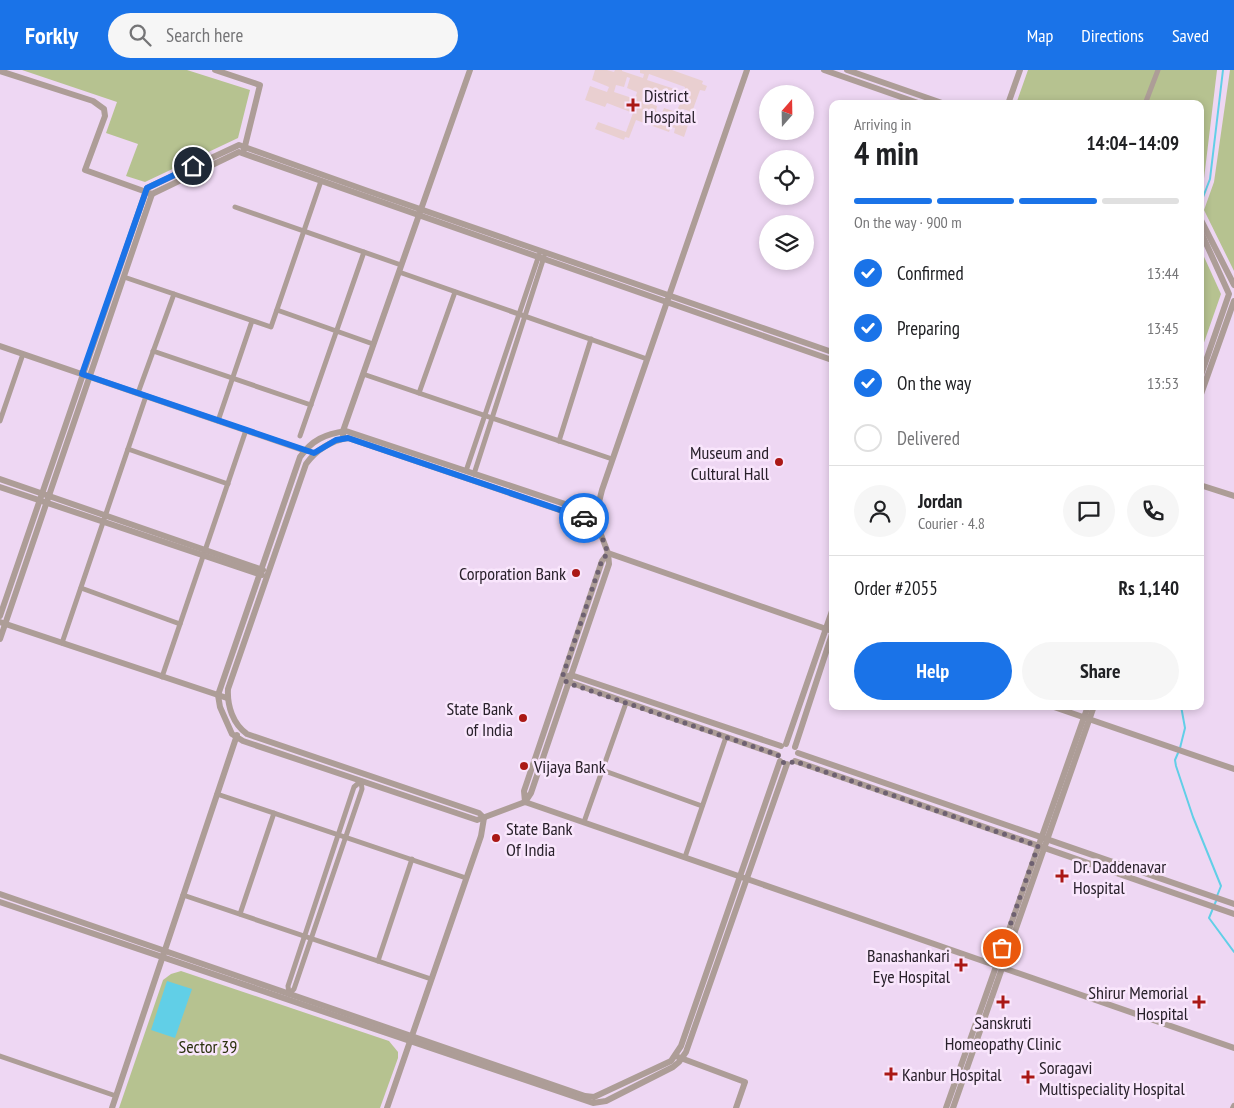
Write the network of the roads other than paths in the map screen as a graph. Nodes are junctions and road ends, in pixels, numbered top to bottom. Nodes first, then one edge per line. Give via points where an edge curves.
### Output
1 (215, 70) edge
2 (470, 70) edge
3 (747, 70) edge
4 (824, 70) edge
5 (847, 70) edge
6 (1020, 70) edge
7 (1158, 70) edge
8 (0, 71) edge
9 (910, 100) edge
10 (933, 100) edge
11 (1009, 100) edge
12 (1147, 100) edge
13 (244, 150) junction
14 (321, 181) junction
15 (149, 193) junction
16 (235, 208) dead end
17 (420, 212) junction
18 (1204, 226) edge
19 (304, 231) junction
20 (1204, 238) edge
21 (364, 252) junction
22 (542, 255) junction
23 (400, 269) junction
24 (124, 278) junction
25 (1234, 285) edge
26 (455, 292) junction
27 (174, 294) junction
28 (1232, 294) edge
29 (668, 298) junction
30 (1234, 301) edge
31 (276, 310) junction
32 (519, 314) junction
33 (526, 316) junction
34 (252, 321) junction
35 (336, 331) junction
36 (591, 339) junction
37 (373, 344) junction
38 (0, 346) edge
39 (154, 351) junction
40 (829, 351) edge
41 (23, 354) junction
42 (647, 359) junction
43 (829, 359) edge
44 (1204, 368) edge
45 (82, 374) junction
46 (363, 374) junction
47 (90, 377) junction
48 (232, 378) junction
49 (1204, 386) edge
50 (138, 393) junction
51 (419, 393) junction
52 (146, 396) junction
53 (311, 405) junction
54 (2, 408) edge
55 (485, 415) junction
56 (493, 418) junction
57 (0, 421) edge
58 (218, 421) junction
59 (246, 430) junction
60 (343, 435) junction
61 (300, 436) dead end
62 (559, 441) junction
63 (128, 449) junction
64 (305, 450) junction
65 (314, 453) junction
66 (612, 459) junction
67 (466, 471) junction
68 (474, 474) junction
69 (0, 479) edge
70 (228, 484) junction
71 (1204, 485) edge
72 (0, 487) edge
73 (1234, 496) edge
74 (40, 497) junction
75 (48, 499) junction
76 (104, 518) junction
77 (597, 518) junction
78 (205, 549) junction
79 (608, 553) junction
80 (203, 556) junction
81 (262, 568) junction
82 (259, 575) junction
83 (268, 575) junction
84 (81, 588) junction
85 (0, 616) edge
86 (3, 623) edge
87 (180, 624) junction
88 (829, 631) edge
89 (829, 633) edge
90 (829, 634) edge
91 (0, 639) edge
92 (62, 644) junction
93 (571, 675) junction
94 (162, 677) junction
95 (562, 678) junction
96 (568, 683) junction
97 (218, 695) junction
98 (228, 698) junction
99 (626, 703) junction
100 (1063, 710) edge
101 (1088, 710) edge
102 (1092, 710) edge
103 (1087, 718) junction
104 (240, 729) junction
105 (236, 737) junction
106 (726, 737) junction
107 (784, 745) junction
108 (796, 750) junction
109 (779, 758) junction
110 (794, 761) junction
111 (787, 764) junction
112 (1234, 769) edge
113 (602, 770) junction
114 (361, 780) junction
115 (217, 794) junction
116 (524, 802) junction
117 (702, 806) junction
118 (274, 813) junction
119 (484, 818) junction
120 (584, 822) junction
121 (338, 834) junction
122 (346, 837) junction
123 (1044, 838) junction
124 (1041, 847) junction
125 (685, 857) junction
126 (412, 860) junction
127 (466, 878) junction
128 (743, 878) junction
129 (0, 894) edge
130 (183, 895) junction
131 (0, 902) edge
132 (1234, 904) edge
133 (240, 914) junction
134 (1234, 914) edge
135 (304, 936) junction
136 (311, 938) junction
137 (163, 954) junction
138 (378, 961) junction
139 (1000, 966) junction
140 (431, 979) junction
141 (289, 994) junction
142 (410, 1039) junction
143 (1234, 1048) edge
144 (0, 1056) edge
145 (678, 1057) junction
146 (116, 1096) junction
147 (593, 1103) edge
148 (112, 1108) edge
149 (387, 1108) edge
150 (736, 1108) edge
151 (946, 1108) edge
152 (953, 1108) edge

1 - 13 street via 260,85
2 - 17 street
3 - 29 street
4 - 9 street
5 - 10 street
6 - 11 street
7 - 12 street
8 - 15 street via 100,105 104,116 85,170
13 - 14 street
13 - 15 street via 239,145 147,188
13 - 17 street
14 - 17 street
14 - 19 street
15 - 24 street
15 - 45 street
16 - 19 street
17 - 22 street
17 - 23 street
18 - 25 street
19 - 21 street
19 - 31 street
20 - 28 street
21 - 23 street
21 - 35 street
22 - 29 street
22 - 32 street
22 - 33 street
23 - 26 street
23 - 37 street
24 - 27 street
24 - 47 street
26 - 32 street
26 - 51 street
27 - 34 street
27 - 39 street
28 - 44 street
29 - 40 street
29 - 42 street
29 - 43 street
30 - 49 street
31 - 34 street via 270,327
31 - 35 street
32 - 33 street
32 - 55 street
33 - 36 street
33 - 56 street
34 - 48 street
35 - 37 street
35 - 53 street
36 - 42 street
36 - 62 street
37 - 46 street
38 - 41 street
39 - 48 street
39 - 50 street
41 - 45 street
41 - 54 street
42 - 66 street
45 - 47 street
45 - 74 street
46 - 51 street
46 - 60 street
47 - 50 street
47 - 75 street
48 - 53 street
48 - 58 street
50 - 52 street
51 - 55 street
52 - 58 street
52 - 63 street
53 - 61 street
54 - 57 street
55 - 56 street
55 - 67 street
56 - 62 street
56 - 68 street
58 - 59 street
59 - 64 street
59 - 70 street
60 - 64 street via 334,433 309,444
60 - 65 street
60 - 67 street via 364,437
60 - 77 street via 583,518
62 - 66 street
63 - 70 street
63 - 76 street
64 - 65 street
64 - 81 street
65 - 83 street via 306,464
66 - 77 street
67 - 68 street
68 - 77 street via 586,511
69 - 74 street
70 - 78 street
71 - 73 street
72 - 74 street
74 - 75 street
74 - 85 street
75 - 76 street
75 - 86 street
76 - 78 street
76 - 80 street
76 - 84 street
77 - 79 street
78 - 80 street
78 - 81 street
79 - 88 street
79 - 93 street via 609,564
79 - 95 street via 602,560
80 - 82 street
80 - 87 street
81 - 82 street
81 - 83 street
82 - 83 street
82 - 97 street
83 - 98 street via 228,689
84 - 87 street
84 - 92 street
86 - 91 street
86 - 92 street
87 - 94 street
89 - 107 street
90 - 108 street
92 - 94 street
93 - 95 street
93 - 96 street
93 - 107 street
94 - 97 street
95 - 96 street
95 - 116 street via 524,791
96 - 99 street
96 - 116 street via 531,793
97 - 98 street
97 - 105 street via 220,707
98 - 104 street
99 - 106 street
99 - 113 street
100 - 103 street
101 - 103 street
102 - 103 street
103 - 112 street
103 - 123 street
104 - 105 street
104 - 119 street via 479,813
105 - 114 street
105 - 115 street
106 - 109 street
106 - 117 street
107 - 108 street
107 - 109 street
108 - 110 street
108 - 123 street
109 - 111 street
109 - 128 street
110 - 111 street
110 - 124 street
111 - 128 street
113 - 117 street
113 - 120 street
114 - 119 street via 477,820
114 - 121 street via 354,787
114 - 122 street via 362,789
115 - 118 street
115 - 130 street
116 - 119 street
116 - 120 street
117 - 125 street
118 - 121 street
118 - 133 street
119 - 127 street
120 - 125 street
121 - 122 street
121 - 135 street
122 - 126 street
122 - 136 street
123 - 124 street
123 - 132 street
124 - 134 street
124 - 139 street
125 - 128 street
126 - 127 street
126 - 138 street
127 - 140 street
128 - 139 street
128 - 145 street via 689,1044
129 - 137 street
130 - 133 street
130 - 137 street
131 - 137 street
133 - 135 street
135 - 136 street
135 - 141 street via 288,986
136 - 138 street
136 - 141 street via 294,989
137 - 141 street
137 - 142 street
137 - 146 street
138 - 140 street
139 - 143 street
139 - 151 street
139 - 152 street
140 - 142 street
141 - 142 street
142 - 147 street
142 - 149 street
144 - 146 street
145 - 147 street via 673,1067 606,1101
145 - 150 street via 745,1082
146 - 148 street

